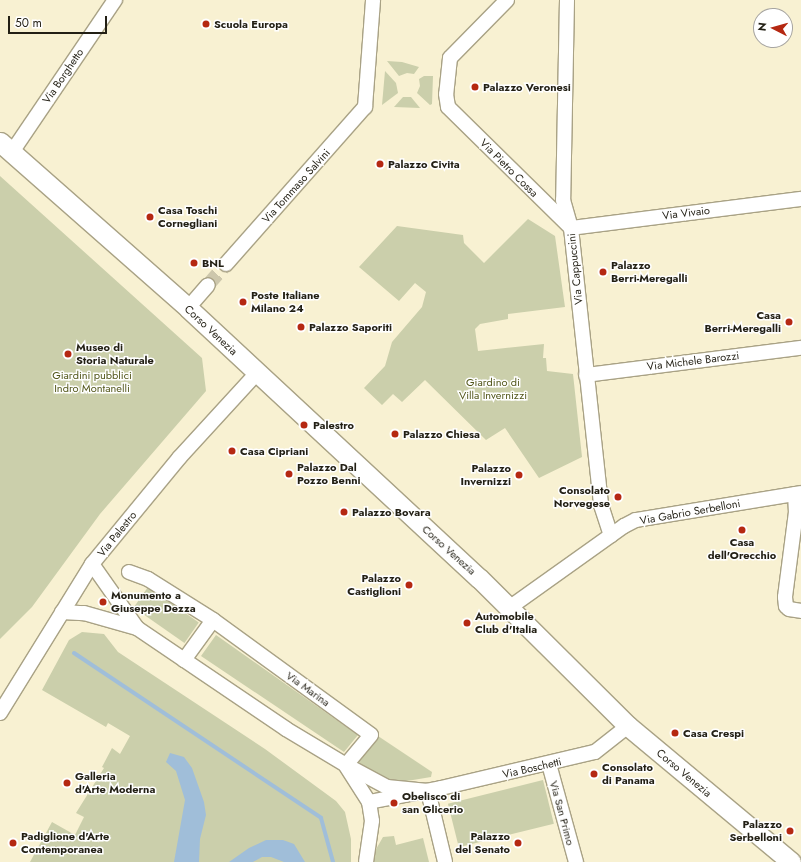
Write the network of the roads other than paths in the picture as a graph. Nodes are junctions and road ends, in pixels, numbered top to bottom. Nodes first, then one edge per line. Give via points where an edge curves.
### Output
1 (115, 0) edge
2 (373, 0) edge
3 (507, 0) edge
4 (567, 0) edge
5 (6, 147) edge
6 (801, 199) edge
7 (571, 228) junction
8 (226, 264) tunnel mouth
9 (208, 286) tunnel mouth
10 (188, 308) junction
11 (801, 348) edge
12 (257, 373) junction
13 (586, 375) junction
14 (798, 493) edge
15 (611, 535) junction
16 (92, 564) junction
17 (128, 572) dead end
18 (509, 608) junction
19 (801, 611) edge
20 (62, 612) junction
21 (212, 620) junction
22 (137, 628) junction
23 (184, 660) junction
24 (0, 713) edge
25 (628, 726) junction
26 (549, 764) junction
27 (346, 765) junction
28 (428, 790) junction
29 (369, 802) junction
30 (366, 862) edge
31 (445, 862) edge
32 (576, 862) edge
33 (791, 862) edge

1 - 5 street, Via Borghetto
2 - 8 street, Via Tommaso Salvini via 365,107
3 - 7 street, Via Pietro Cossa via 453,54 448,64 448,107
4 - 7 street, Via Cappuccini via 563,200
5 - 10 street, Corso Venezia
6 - 7 street, Via Vivaio
7 - 13 street, Via Cappuccini
9 - 10 street
10 - 12 street, Corso Venezia
11 - 13 street, Via Michele Barozzi
12 - 16 street, Via Palestro via 179,458
12 - 18 street, Corso Venezia
13 - 15 street, Via Cappuccini via 602,505
14 - 15 street, Via Gabrio Serbelloni via 636,520
14 - 19 street via 786,606 794,611
15 - 18 street, Via Gabrio Serbelloni
16 - 20 street, Via Palestro
16 - 22 street
17 - 21 street, Via Marina via 148,579
18 - 25 street, Corso Venezia
20 - 22 street via 84,613
20 - 24 street, Via Palestro
21 - 23 street
21 - 27 street, Via Marina via 371,735
22 - 23 street
23 - 27 street via 286,729
25 - 26 street, Via Boschetti via 595,752
25 - 33 street, Corso Venezia
26 - 28 street, Via Boschetti
26 - 32 street, Via San Primo
27 - 28 street via 387,787
27 - 29 street
28 - 29 street
28 - 31 street
29 - 30 street via 372,821

